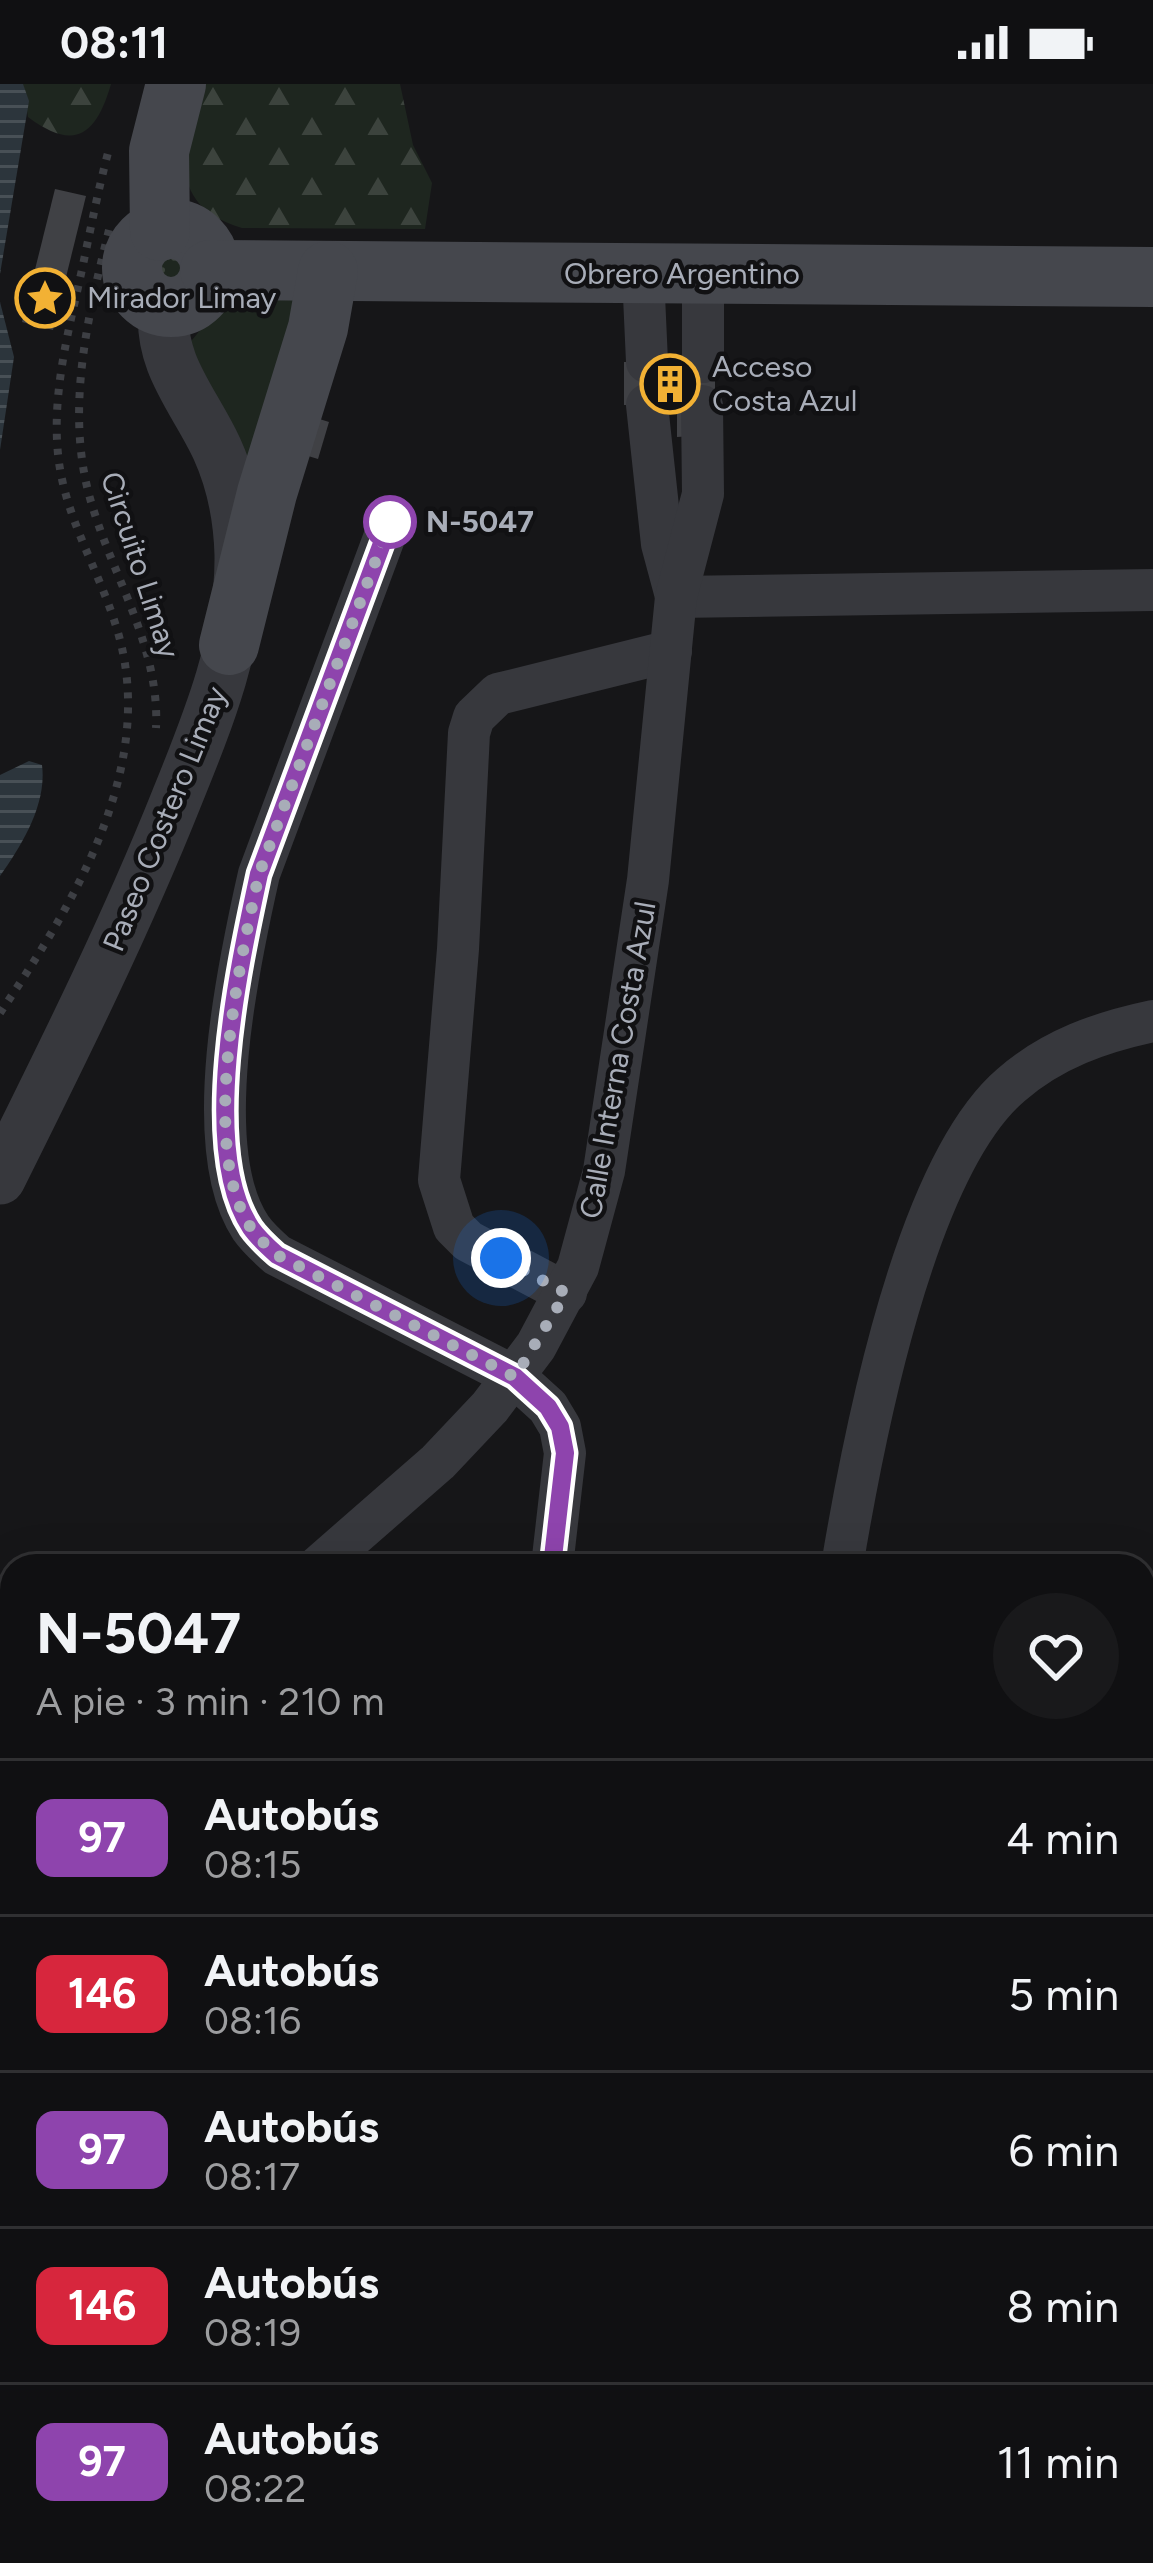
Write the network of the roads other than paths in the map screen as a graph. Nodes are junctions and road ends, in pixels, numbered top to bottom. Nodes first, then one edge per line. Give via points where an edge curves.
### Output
1 (176, 84) edge
2 (136, 225) junction
3 (210, 270) junction
4 (328, 271) junction
5 (643, 274) junction
6 (703, 274) junction
7 (1153, 277) edge
8 (164, 307) junction
9 (647, 362) dead end
10 (703, 362) dead end
11 (647, 405) dead end
12 (702, 406) dead end
13 (390, 522) dead end
14 (1153, 590) edge
15 (676, 597) junction
16 (230, 645) junction
17 (671, 651) junction
18 (1153, 1022) edge
19 (0, 1179) edge
20 (566, 1293) junction
21 (515, 1377) junction
22 (333, 1554) edge
23 (554, 1554) edge
24 (844, 1554) edge

1 - 2 main road, Paseo Costero Limay
2 - 3 main road via 195,238
2 - 8 main road, Paseo Costero Limay via 132,269 142,294
3 - 4 main road, Obrero Argentino
3 - 8 main road via 190,303
4 - 5 main road, Obrero Argentino
4 - 16 main road
5 - 6 main road, Obrero Argentino
5 - 9 street
6 - 7 main road, Obrero Argentino
6 - 10 street
8 - 16 street, Paseo Costero Limay via 170,362 217,450 237,515 240,577
11 - 15 street, Calle Interna Costa Azul
12 - 15 street, Calle Interna Costa Azul via 703,494
13 - 21 street via 259,874 226,1080 226,1146 251,1228 277,1255
14 - 15 street
15 - 17 street, Calle Interna Costa Azul
16 - 19 street, Paseo Costero Limay via 136,900
17 - 20 street, Calle Interna Costa Azul via 648,880 604,1171
17 - 20 street via 498,694 469,734 439,1180 454,1227 468,1241
18 - 24 street via 1046,1059 1009,1086 949,1170 896,1323
20 - 21 street, Calle Interna Costa Azul
21 - 22 street, Calle Interna Costa Azul via 452,1448
21 - 23 street via 560,1427 564,1479

